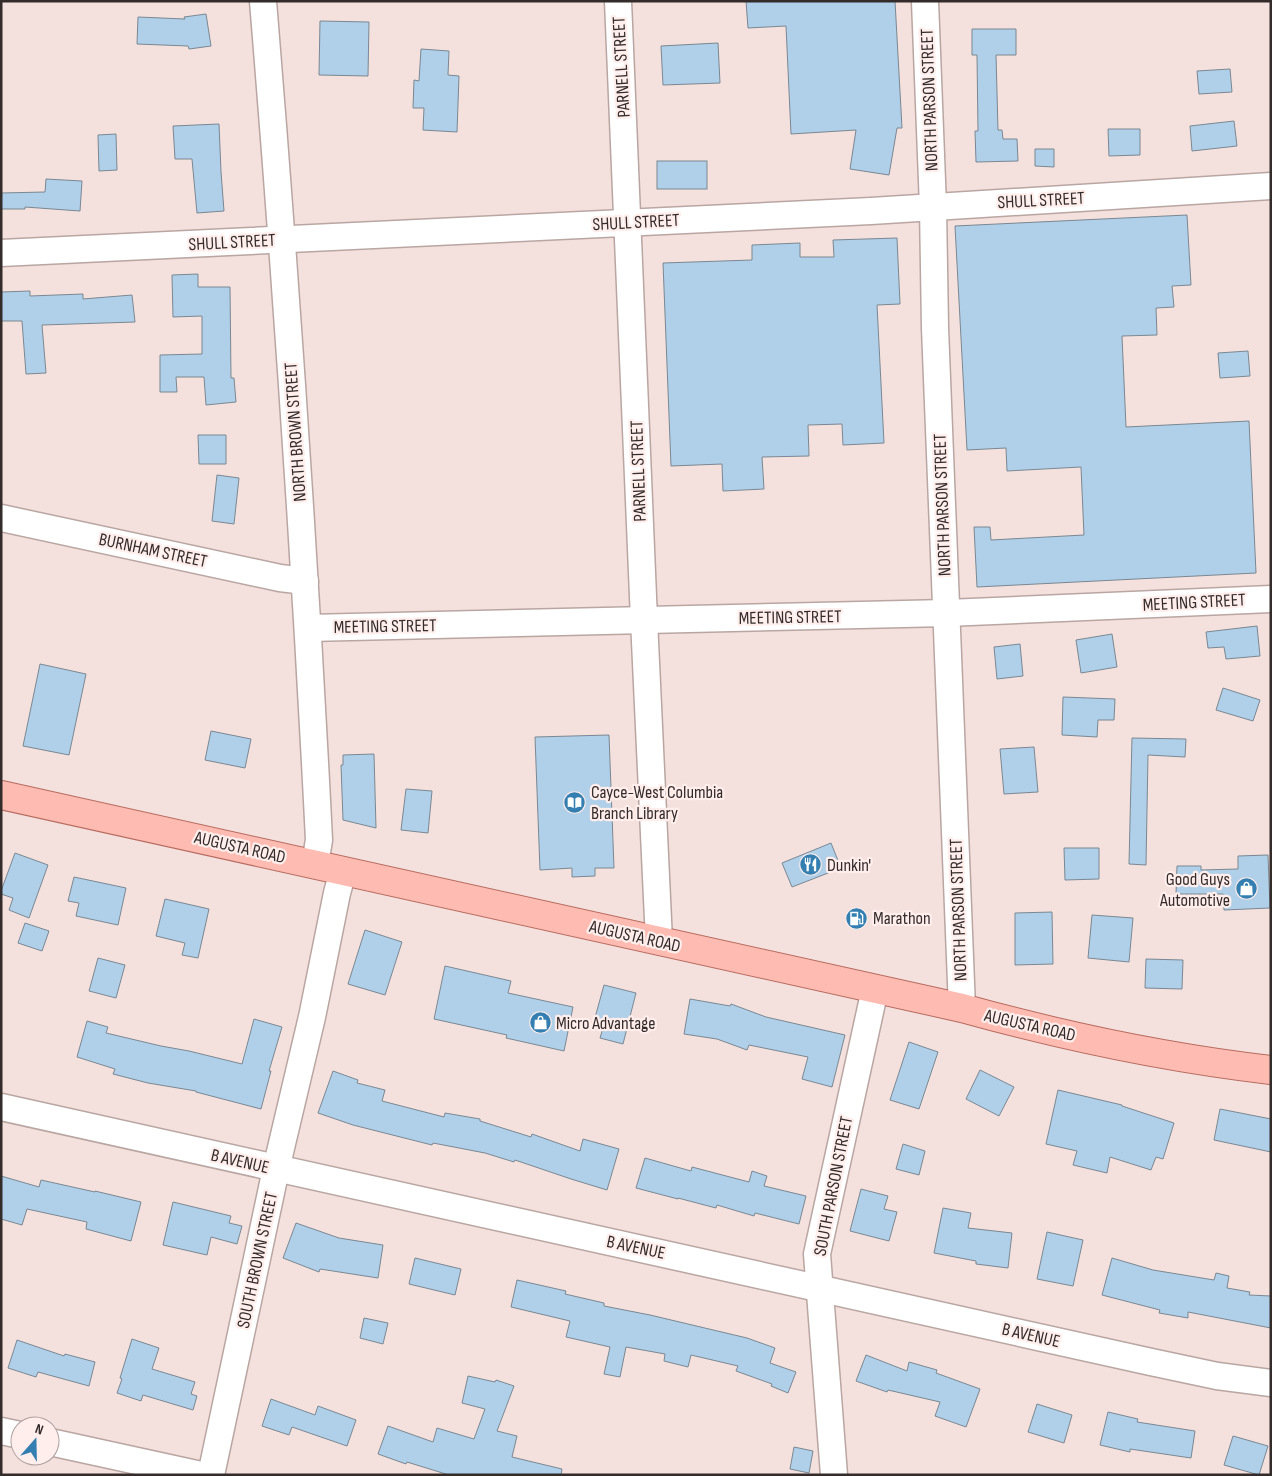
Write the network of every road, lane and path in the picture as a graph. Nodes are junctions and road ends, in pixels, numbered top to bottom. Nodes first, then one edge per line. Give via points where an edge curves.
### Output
1 (263, 1) edge
2 (618, 1) edge
3 (925, 1) edge
4 (1271, 186) edge
5 (933, 206) junction
6 (628, 222) junction
7 (281, 240) junction
8 (1, 253) edge
9 (1, 518) edge
10 (305, 581) junction
11 (1271, 598) edge
12 (947, 613) junction
13 (644, 620) junction
14 (308, 628) junction
15 (1, 794) edge
16 (315, 864) junction
17 (343, 871) junction
18 (660, 941) junction
19 (875, 989) junction
20 (962, 1008) junction
21 (1271, 1070) edge
22 (1, 1107) edge
23 (276, 1169) junction
24 (820, 1288) junction
25 (1271, 1383) edge
26 (60, 1444) edge
27 (201, 1475) edge
28 (211, 1475) edge
29 (834, 1475) edge

1 - 7 street, NORTH BROWN STREET
2 - 6 street, PARNELL STREET
3 - 5 street, NORTH PARSON STREET
4 - 5 street, SHULL STREET
5 - 6 street, SHULL STREET
5 - 12 street, NORTH PARSON STREET
6 - 7 street, SHULL STREET
6 - 13 street, PARNELL STREET
7 - 8 street, SHULL STREET
7 - 10 street, NORTH BROWN STREET
9 - 10 street, BURNHAM STREET
10 - 14 street, NORTH BROWN STREET
11 - 12 street, MEETING STREET
12 - 13 street, MEETING STREET
12 - 20 street, NORTH PARSON STREET
13 - 14 street, MEETING STREET
13 - 18 street, PARNELL STREET
14 - 16 street, NORTH BROWN STREET via 319,840
15 - 16 main road, AUGUSTA ROAD
16 - 17 main road, AUGUSTA ROAD
17 - 18 main road, AUGUSTA ROAD
17 - 23 street, SOUTH BROWN STREET
18 - 19 main road, AUGUSTA ROAD
19 - 20 main road, AUGUSTA ROAD
19 - 24 street, SOUTH PARSON STREET via 817,1254
20 - 21 main road, AUGUSTA ROAD via 1036,1028 1142,1050
22 - 23 street, B AVENUE
23 - 24 street, B AVENUE
23 - 28 street, SOUTH BROWN STREET
24 - 25 street, B AVENUE via 1217,1376
24 - 29 street, SOUTH PARSON STREET
26 - 27 street

